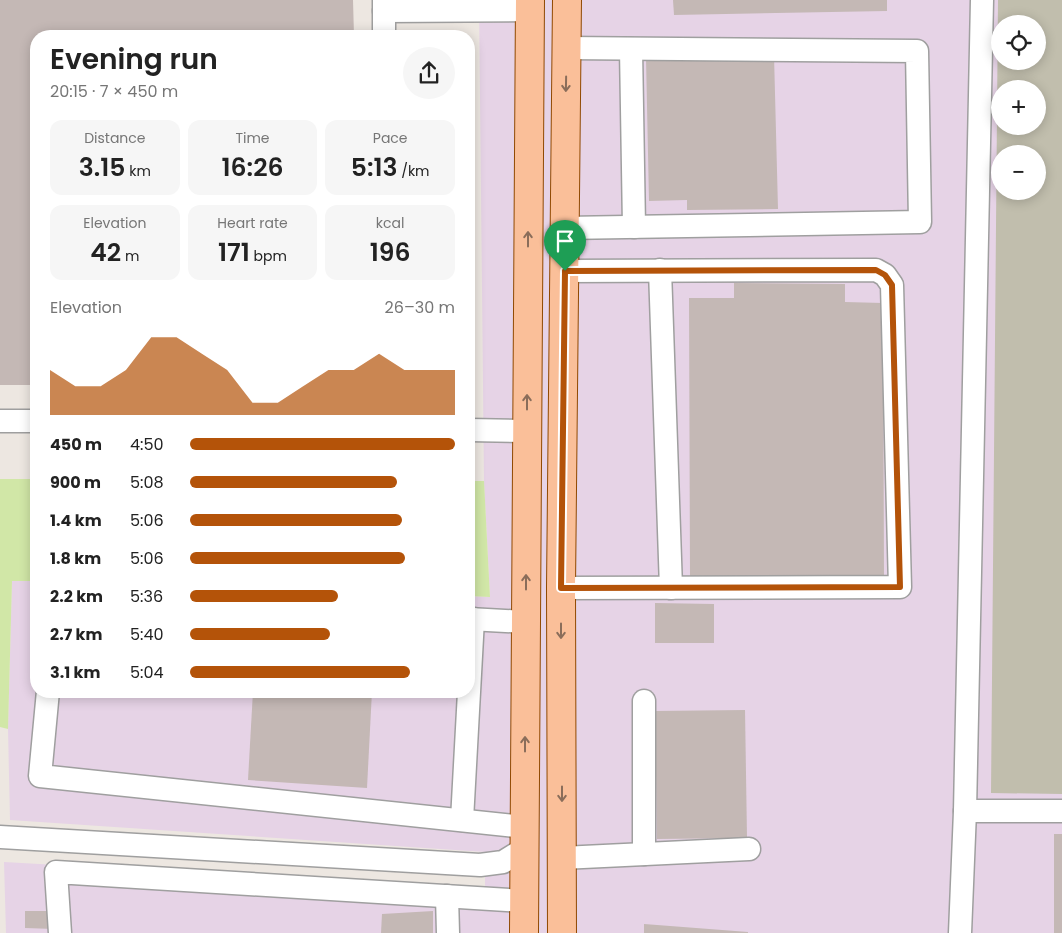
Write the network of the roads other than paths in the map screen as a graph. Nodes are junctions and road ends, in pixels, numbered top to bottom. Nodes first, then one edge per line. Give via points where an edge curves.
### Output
1 (567, 0) edge
2 (982, 0) edge
3 (530, 5) edge
4 (384, 6) edge
5 (384, 30) edge
6 (567, 48) junction
7 (631, 49) junction
8 (634, 227) junction
9 (565, 228) junction
10 (660, 270) junction
11 (565, 271) junction
12 (0, 420) edge
13 (30, 421) edge
14 (475, 430) edge
15 (527, 431) junction
16 (561, 588) junction
17 (671, 588) junction
18 (475, 619) edge
19 (526, 622) junction
20 (47, 698) edge
21 (467, 698) edge
22 (644, 701) dead end
23 (965, 811) junction
24 (1062, 811) edge
25 (462, 820) junction
26 (0, 837) edge
27 (524, 838) junction
28 (749, 849) dead end
29 (644, 854) junction
30 (562, 858) junction
31 (447, 896) junction
32 (524, 901) junction
33 (60, 933) edge
34 (448, 933) edge
35 (524, 933) edge
36 (562, 933) edge
37 (960, 933) edge

1 - 6 main road
2 - 23 street
3 - 4 street
15 -> 3 main road
4 - 5 street
6 - 7 street
6 -> 9 main road
7 - 8 street
7 - 8 street via 917,51 918,89 920,222
8 - 9 street
9 - 11 main road
10 - 11 street
10 - 17 street
10 - 17 street via 876,270 885,275 892,285 900,587
11 - 16 main road
12 - 13 street
14 - 15 street
19 -> 15 main road
16 - 17 street
16 -> 30 main road
18 - 19 street
27 -> 19 main road
20 - 25 street via 40,776
21 - 25 street
22 - 29 street
23 - 24 street
23 - 37 street
25 - 27 street
26 - 27 street via 480,864 503,862
27 - 32 main road
28 - 29 street
29 - 30 street
30 - 36 main road
31 - 32 street
31 - 33 street via 56,872
31 - 34 street
32 - 35 main road

